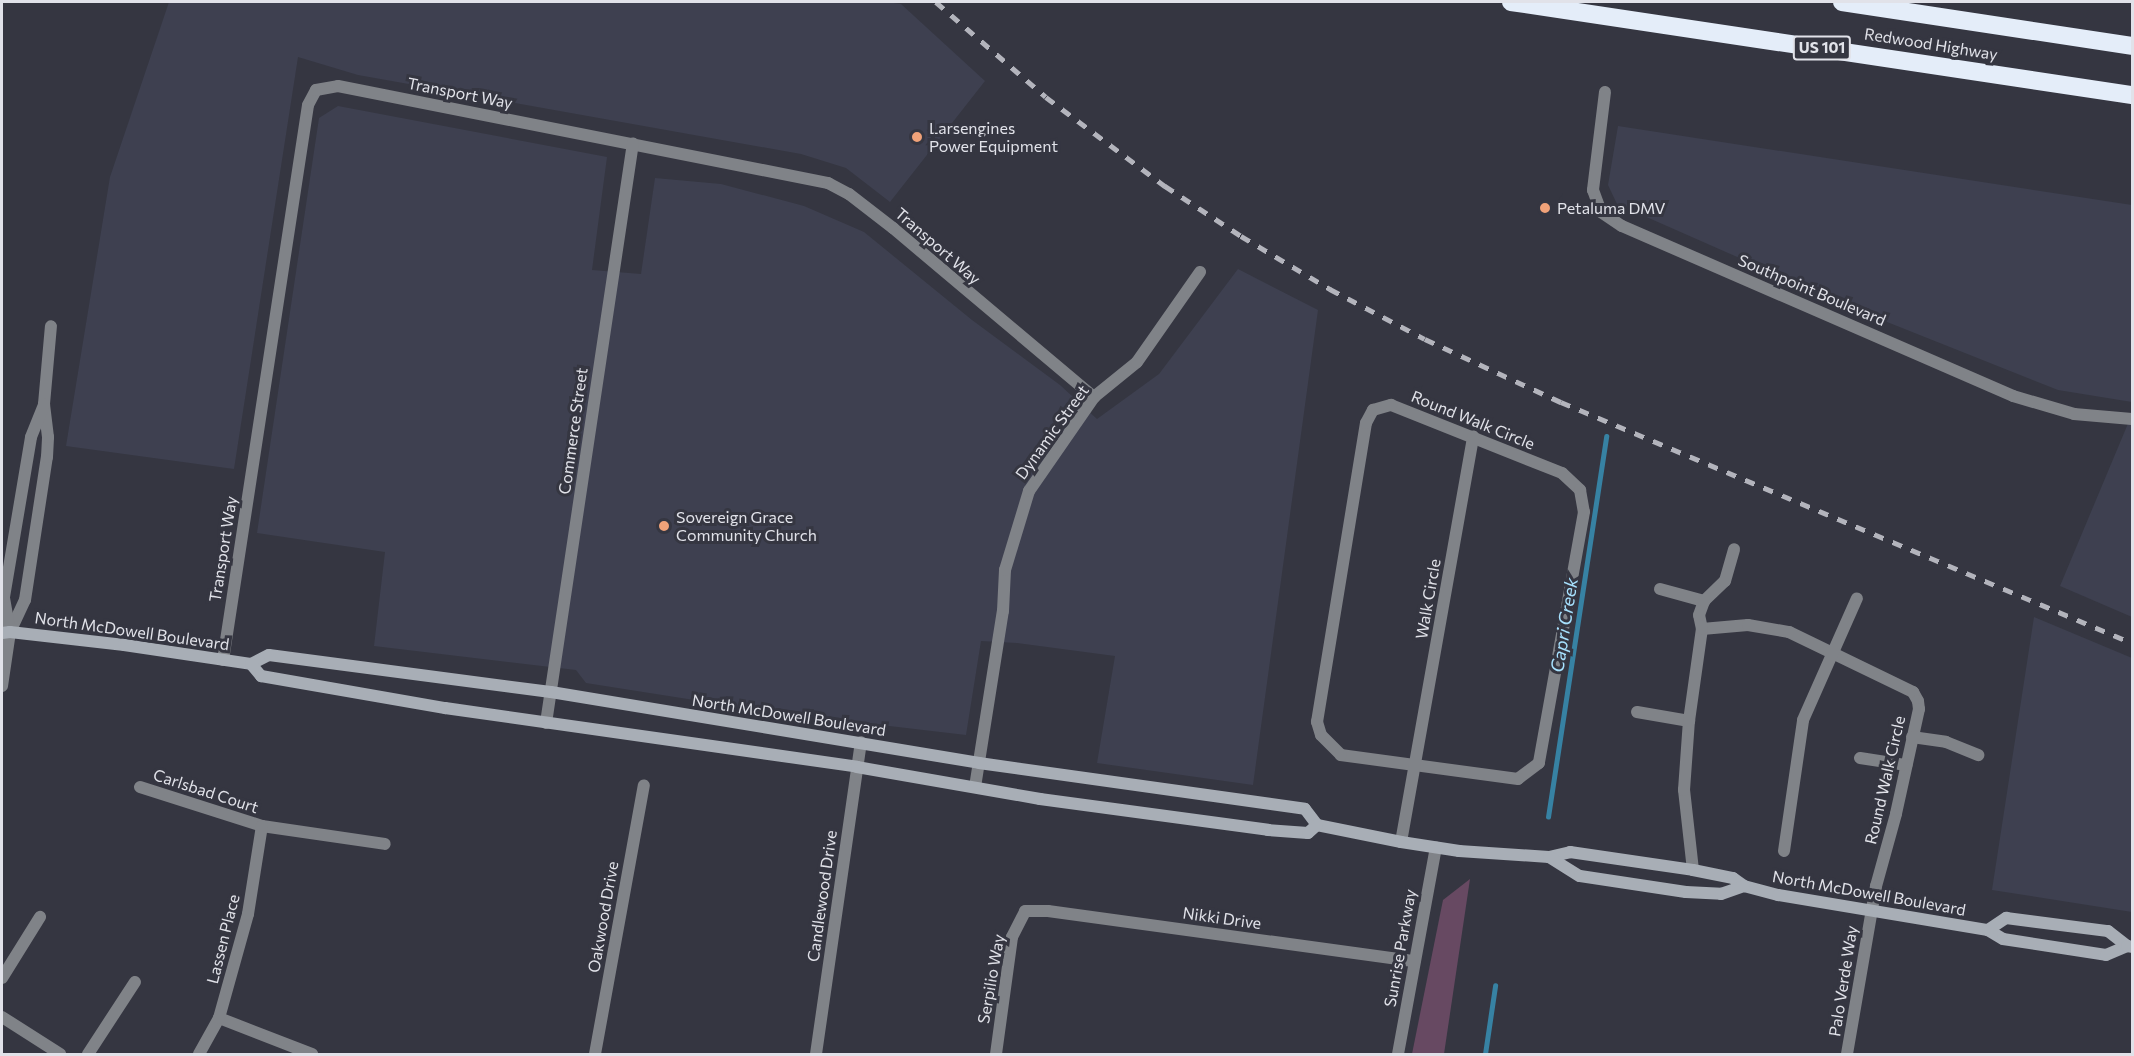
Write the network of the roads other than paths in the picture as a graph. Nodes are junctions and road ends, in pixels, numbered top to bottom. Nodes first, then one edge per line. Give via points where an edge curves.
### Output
1 (1511, 2) edge
2 (1842, 2) edge
3 (2133, 46) edge
4 (1605, 92) dead end
5 (2133, 95) edge
6 (633, 143) junction
7 (1200, 272) dead end
8 (51, 326) dead end
9 (1094, 398) junction
10 (44, 404) junction
11 (2133, 419) edge
12 (1473, 436) junction
13 (1734, 549) dead end
14 (1660, 589) dead end
15 (1857, 598) dead end
16 (1704, 601) junction
17 (1702, 629) junction
18 (4, 631) edge
19 (1834, 654) junction
20 (223, 660) junction
21 (251, 664) junction
22 (2, 686) edge
23 (551, 692) junction
24 (1637, 711) dead end
25 (1689, 721) junction
26 (546, 723) junction
27 (1912, 737) junction
28 (861, 742) junction
29 (1978, 755) dead end
30 (1860, 758) dead end
31 (979, 763) junction
32 (1906, 765) junction
33 (858, 767) junction
34 (1415, 767) junction
35 (644, 785) dead end
36 (140, 787) dead end
37 (975, 787) junction
38 (1317, 825) junction
39 (262, 826) junction
40 (1401, 842) junction
41 (385, 844) dead end
42 (1436, 847) junction
43 (1784, 851) dead end
44 (1549, 857) junction
45 (1693, 870) junction
46 (1744, 886) junction
47 (1025, 911) joint
48 (1871, 912) junction
49 (40, 917) dead end
50 (1988, 930) junction
51 (2130, 946) edge
52 (1415, 962) junction
53 (2, 978) edge
54 (135, 982) dead end
55 (2, 1017) edge
56 (219, 1018) junction
57 (60, 1054) edge
58 (88, 1054) edge
59 (199, 1054) edge
60 (312, 1054) edge
61 (595, 1054) edge
62 (816, 1054) edge
63 (996, 1054) edge
64 (1398, 1054) edge
65 (1847, 1054) edge

1 - 5 highway, Redwood Highway / US 101
2 - 3 highway, Redwood Highway
4 - 11 street, Southpoint Boulevard via 1593,190 1601,212 1622,226 2013,396 2074,414
6 - 9 street, Transport Way via 828,183 849,194
6 - 20 street, Transport Way via 338,86 316,90 308,105
6 - 23 street, Commerce Street
7 - 9 street, Dynamic Street via 1137,362
8 - 10 street
9 - 31 street, Dynamic Street via 1025,501 1005,570 1003,611
10 - 18 street via 31,437 4,597
10 - 18 street via 47,457 27,589 25,600
12 - 34 street, Walk Circle
12 - 34 street, Round Walk Circle via 1562,473 1580,490 1584,512 1539,763 1518,779
12 - 34 street, Round Walk Circle via 1391,405 1373,410 1365,423 1317,722 1321,735 1341,755
13 - 16 street via 1725,581
14 - 16 street
15 - 19 street
16 - 17 street via 1699,620
17 - 19 street, Round Walk Circle via 1748,625 1789,632
17 - 25 street
18 - 20 main road, North McDowell Boulevard
18 - 22 street
19 - 27 street, Round Walk Circle via 1913,692 1919,710
19 - 43 street via 1803,720
20 - 21 main road, North McDowell Boulevard
21 - 23 main road, North McDowell Boulevard via 269,655
21 - 26 main road, North McDowell Boulevard via 261,676
23 - 26 street, Commerce Street
23 - 28 main road, North McDowell Boulevard
24 - 25 street
25 - 45 street via 1684,790
26 - 33 main road, North McDowell Boulevard
27 - 29 street via 1946,742
27 - 32 street, Round Walk Circle
28 - 31 main road, North McDowell Boulevard
28 - 33 street, Candlewood Drive
30 - 32 street
31 - 37 street, Dynamic Street
31 - 38 main road, North McDowell Boulevard via 1305,808
32 - 48 street, Round Walk Circle
33 - 37 main road, North McDowell Boulevard
33 - 62 street, Candlewood Drive
34 - 40 street
35 - 61 street, Oakwood Drive
36 - 39 street, Carlsbad Court
37 - 38 main road, North McDowell Boulevard via 1268,830 1308,833
38 - 40 main road, North McDowell Boulevard
39 - 41 street, Carlsbad Court
39 - 56 street, Lassen Place via 248,914
40 - 42 main road, North McDowell Boulevard
42 - 44 main road, North McDowell Boulevard
42 - 52 street, Sunrise Parkway
44 - 45 main road, North McDowell Boulevard via 1570,852
44 - 46 main road, North McDowell Boulevard via 1580,876 1686,892 1721,894
45 - 46 main road, North McDowell Boulevard via 1732,878
46 - 48 main road, North McDowell Boulevard
47 - 52 street, Nikki Drive
47 - 63 street, Serpilio Way via 1012,937
48 - 50 main road, North McDowell Boulevard
48 - 65 street, Palo Verde Way
49 - 53 street
50 - 51 main road, North McDowell Boulevard via 2003,939 2106,955
50 - 51 main road, North McDowell Boulevard via 2006,918 2018,919 2108,931
52 - 64 street, Sunrise Parkway
54 - 58 street
55 - 57 street
56 - 59 street, Lassen Place
56 - 60 street

